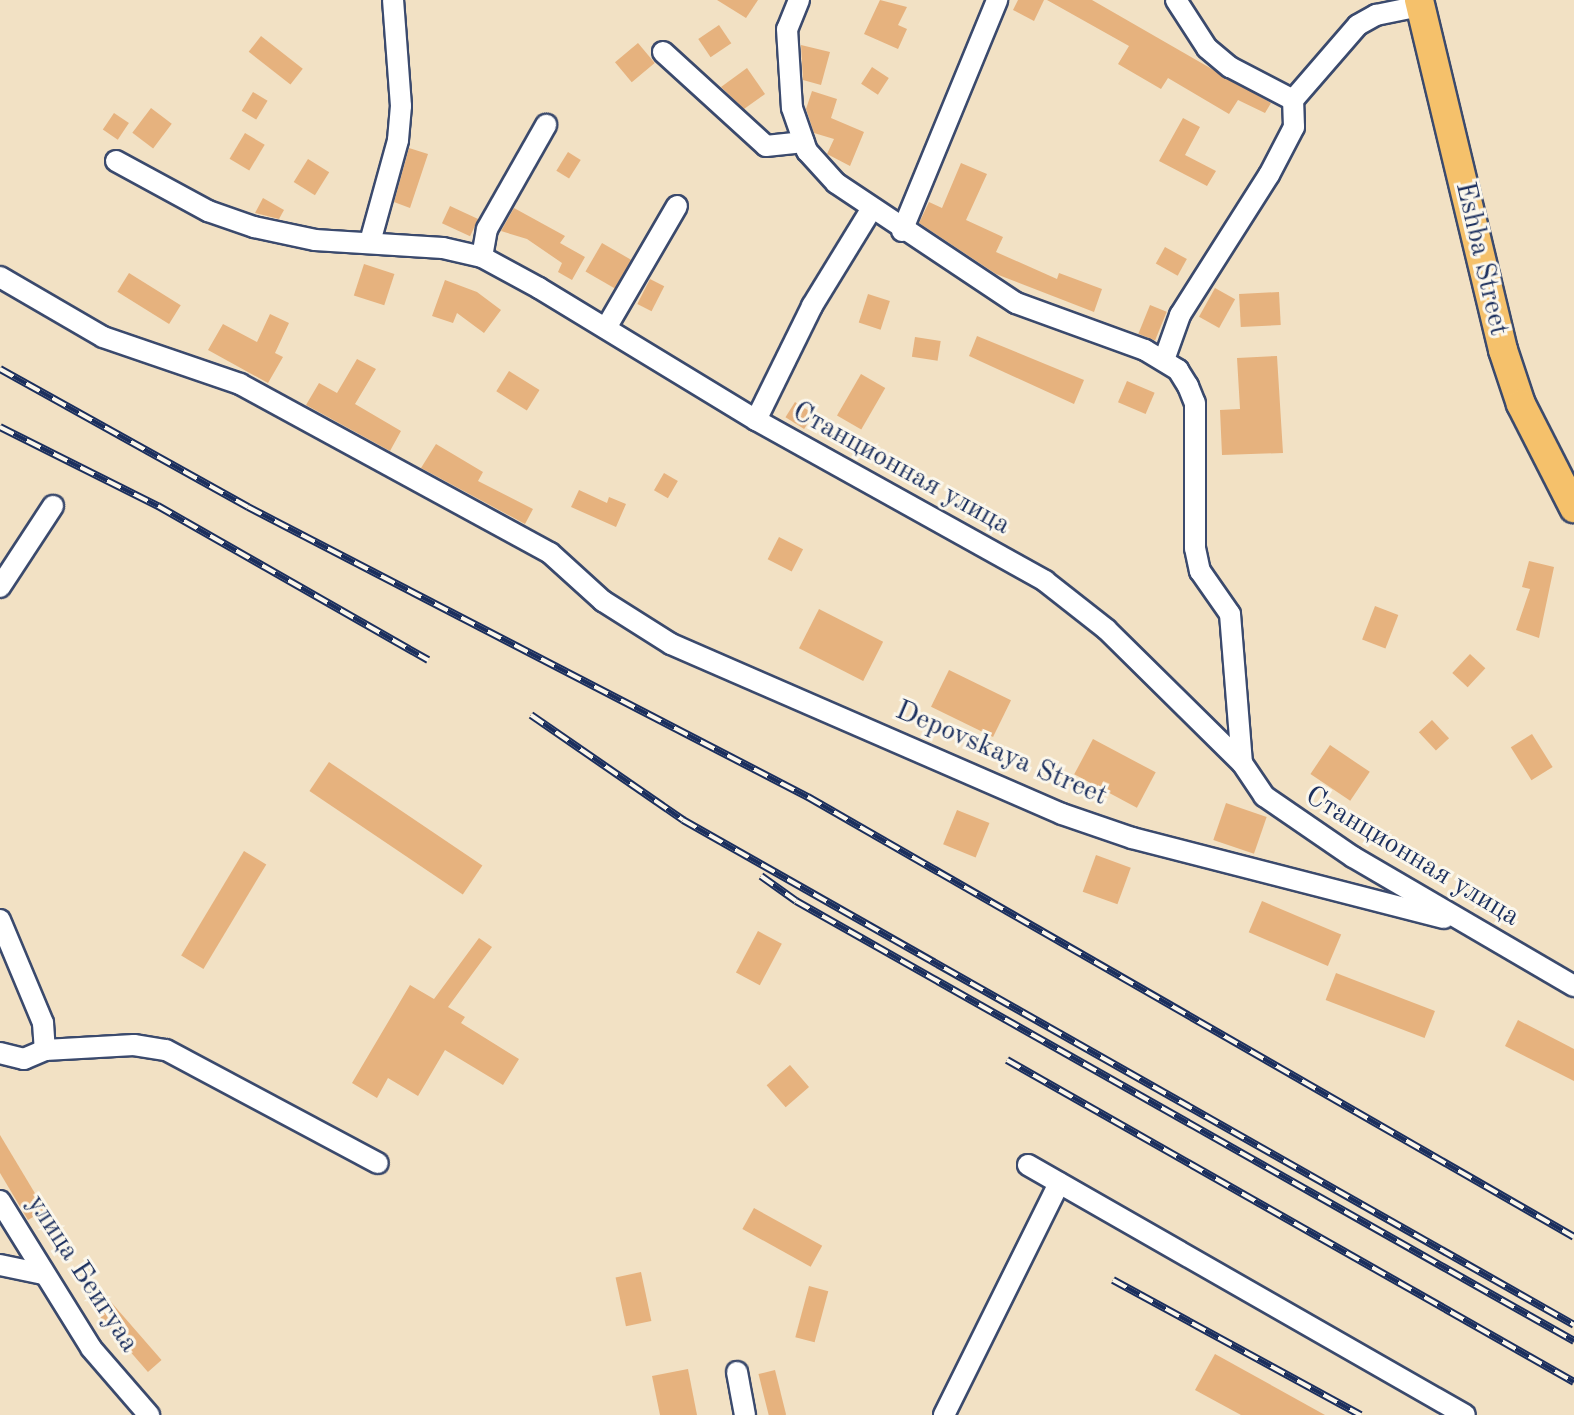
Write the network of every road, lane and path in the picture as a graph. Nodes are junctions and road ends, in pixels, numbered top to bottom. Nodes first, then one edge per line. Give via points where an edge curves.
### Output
1 (393, 0) edge
2 (799, 0) edge
3 (997, 0) edge
4 (1176, 0) edge
5 (1419, 3) edge
6 (663, 52) dead end
7 (1293, 100) junction
8 (546, 125) dead end
9 (804, 142) junction
10 (116, 161) dead end
11 (677, 206) dead end
12 (872, 208) junction
13 (902, 231) junction
14 (370, 242) junction
15 (482, 257) junction
16 (0, 277) edge
17 (606, 328) junction
18 (1164, 360) junction
19 (756, 420) junction
20 (53, 506) dead end
21 (1574, 508) edge
22 (0, 587) edge
23 (1242, 763) junction
24 (0, 920) edge
25 (1468, 924) junction
26 (1574, 986) edge
27 (45, 1050) junction
28 (0, 1053) edge
29 (378, 1163) dead end
30 (1028, 1165) dead end
31 (1059, 1183) junction
32 (0, 1201) edge
33 (0, 1265) edge
34 (43, 1274) junction
35 (737, 1372) dead end
36 (149, 1415) edge
37 (745, 1415) edge
38 (944, 1415) edge
39 (1465, 1415) edge

1 - 14 street via 401,106 398,140
2 - 9 street via 787,29 786,60 792,108
3 - 13 street
4 - 7 street via 1207,48 1230,67
5 - 7 street via 1358,25
5 - 21 highway, Eshba Street via 1503,350 1521,404
6 - 9 street via 766,146
7 - 18 street via 1294,127 1180,315
8 - 15 street via 487,229
9 - 12 street via 836,183
10 - 14 street, Станционная улица via 169,192 254,227 315,240
11 - 17 street
12 - 13 street
12 - 19 street via 812,306
13 - 18 street via 1016,303
14 - 15 street, Станционная улица
15 - 17 street, Станционная улица
16 - 25 street, Depovskaya Street via 57,315 103,337 240,384 550,553 603,601 671,644 1062,814 1132,838
17 - 19 street, Станционная улица
18 - 23 street via 1178,370 1195,403 1195,548 1200,571 1230,614
19 - 23 street, Станционная улица via 1058,590 1106,629
20 - 22 street
23 - 25 street, Станционная улица via 1264,796 1289,816
24 - 27 street via 43,1023
25 - 26 street, Станционная улица
27 - 28 street via 24,1059
27 - 29 street via 134,1045 166,1050
30 - 31 street
31 - 38 street
31 - 39 street
32 - 34 street, улица Беигуаа
33 - 34 street
34 - 36 street, улица Беигуаа via 91,1348
35 - 37 street

